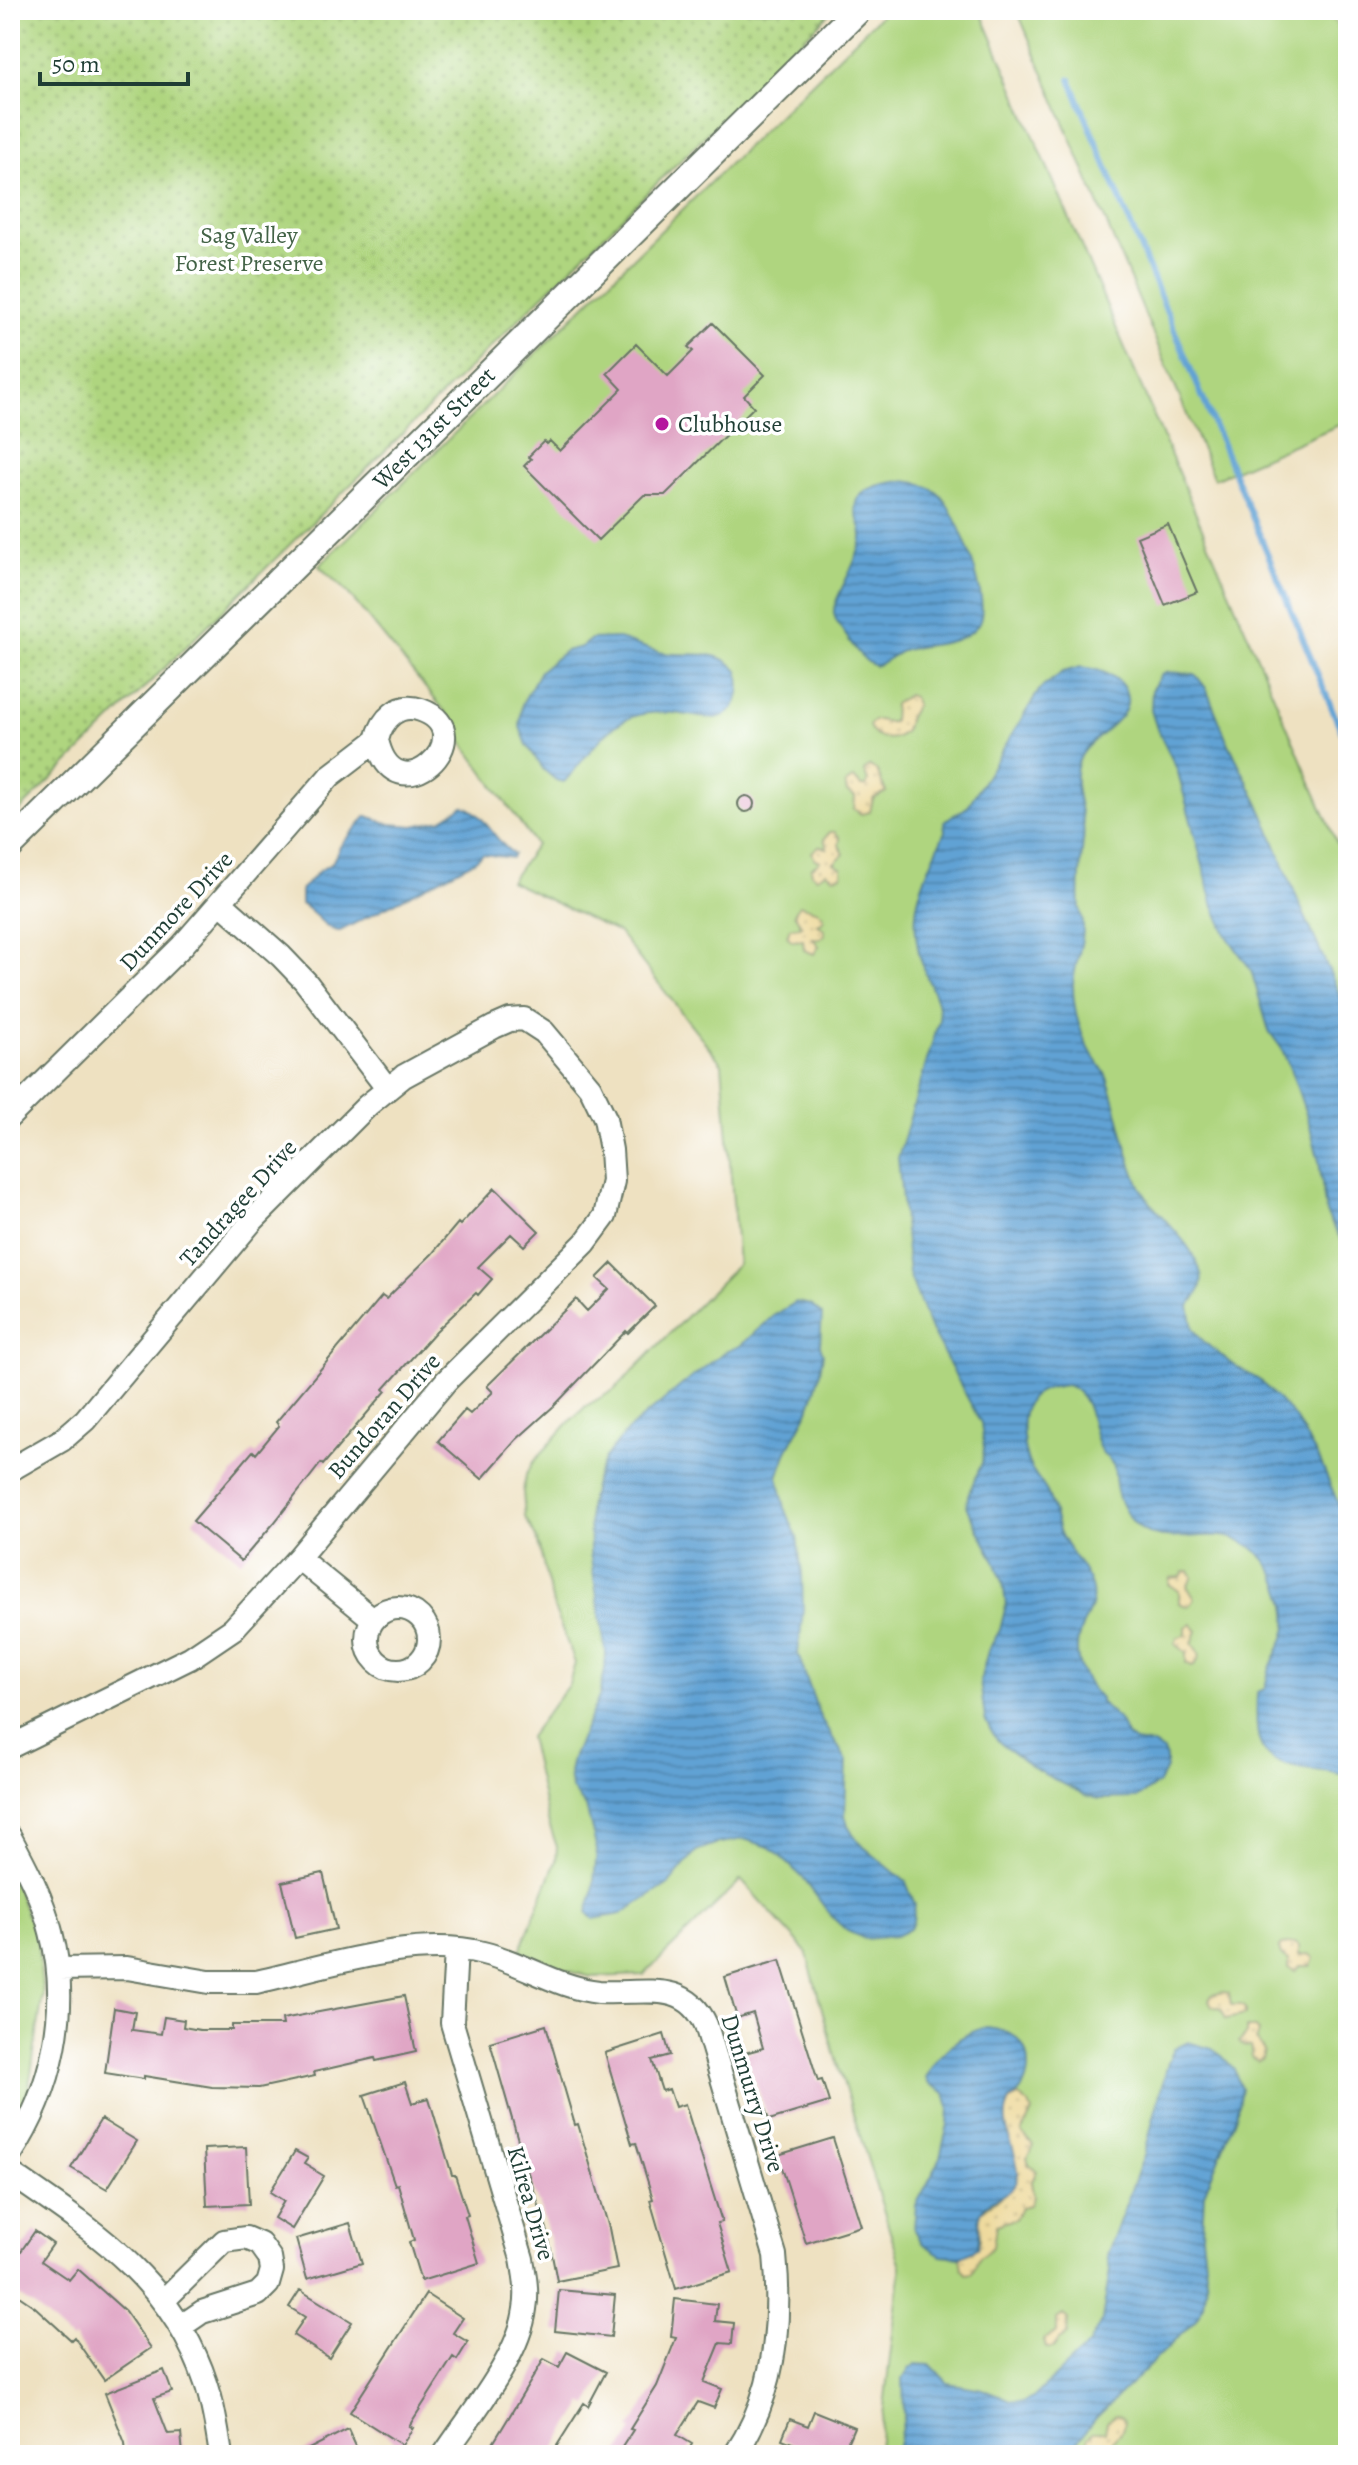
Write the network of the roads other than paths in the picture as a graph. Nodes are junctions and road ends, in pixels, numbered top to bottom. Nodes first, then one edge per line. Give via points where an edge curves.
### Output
1 (858, 10) edge
2 (377, 740) dead end
3 (10, 846) edge
4 (221, 903) junction
5 (536, 1025) joint
6 (387, 1088) junction
7 (10, 1116) edge
8 (10, 1470) edge
9 (298, 1558) junction
10 (373, 1619) dead end
11 (10, 1747) edge
12 (10, 1837) edge
13 (456, 1949) junction
14 (59, 1969) junction
15 (10, 2155) edge
16 (10, 2173) edge
17 (164, 2300) junction
18 (180, 2327) junction
19 (221, 2455) edge
20 (444, 2455) edge
21 (735, 2455) edge

1 - 3 street, West 131st Street
2 - 4 street, Dunmore Drive via 330,776
4 - 6 street via 305,981
4 - 7 street, Dunmore Drive
5 - 6 street, Tandragee Drive via 510,1020
5 - 9 street, Bundoran Drive via 590,1087 605,1118 613,1181 605,1216 585,1243 446,1381
6 - 8 street, Tandragee Drive via 252,1221 85,1420
9 - 10 street
9 - 11 street, Bundoran Drive via 246,1617 215,1643
12 - 14 street via 40,1898
13 - 14 street, Dunmurry Drive via 403,1949 234,1984 127,1968
13 - 20 street, Kilrea Drive via 452,2023 526,2285 525,2311 511,2350
13 - 21 street, Dunmurry Drive via 482,1952 597,1991 678,1994 700,2011 775,2255 779,2288 768,2379 758,2414
14 - 15 street via 51,2061 36,2110
16 - 17 street via 117,2250
17 - 18 street
17 - 18 street via 224,2241 246,2238 260,2244 270,2258 268,2284 258,2294 202,2312
18 - 19 street via 206,2384

